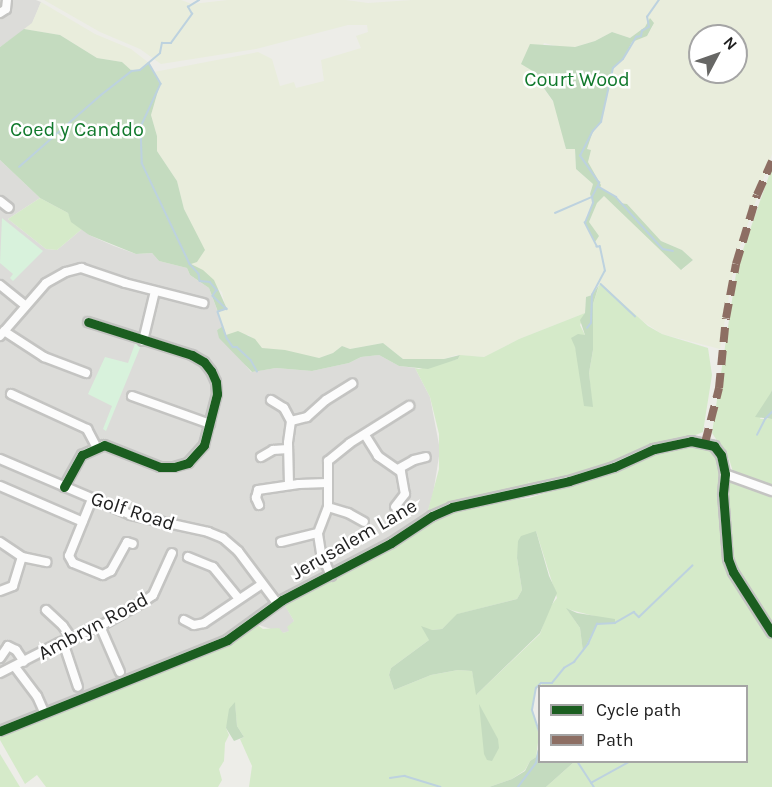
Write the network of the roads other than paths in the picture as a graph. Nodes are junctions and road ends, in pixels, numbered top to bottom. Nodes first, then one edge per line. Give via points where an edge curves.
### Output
1 (7, 0) edge
2 (0, 13) edge
3 (0, 201) edge
4 (9, 208) dead end
5 (0, 285) edge
6 (155, 291) junction
7 (203, 303) dead end
8 (25, 305) junction
9 (88, 322) dead end
10 (2, 334) edge
11 (143, 341) junction
12 (86, 373) dead end
13 (352, 384) dead end
14 (11, 394) dead end
15 (132, 396) dead end
16 (271, 400) dead end
17 (409, 406) dead end
18 (291, 421) junction
19 (210, 424) junction
20 (365, 435) junction
21 (97, 448) junction
22 (288, 449) junction
23 (261, 457) dead end
24 (426, 457) dead end
25 (0, 459) edge
26 (398, 469) junction
27 (725, 474) junction
28 (327, 483) junction
29 (289, 485) junction
30 (0, 486) edge
31 (64, 487) junction
32 (772, 491) edge
33 (92, 499) junction
34 (259, 505) dead end
35 (328, 507) junction
36 (394, 507) dead end
37 (82, 522) junction
38 (364, 522) dead end
39 (318, 533) junction
40 (281, 542) dead end
41 (0, 543) edge
42 (133, 544) dead end
43 (172, 553) dead end
44 (22, 557) junction
45 (188, 557) dead end
46 (46, 562) dead end
47 (331, 576) junction
48 (262, 584) junction
49 (0, 591) edge
50 (239, 599) junction
51 (277, 603) junction
52 (46, 610) dead end
53 (184, 620) dead end
54 (100, 626) junction
55 (772, 633) edge
56 (72, 639) junction
57 (63, 642) junction
58 (0, 658) edge
59 (24, 662) junction
60 (15, 667) junction
61 (120, 672) dead end
62 (0, 673) edge
63 (78, 687) dead end
64 (44, 712) junction
65 (0, 731) edge

1 - 2 street via 6,9
3 - 4 street
5 - 8 street
6 - 7 street
6 - 8 street via 81,268 46,283
6 - 11 street
8 - 10 street
9 - 11 street
10 - 12 street via 44,357
11 - 19 street via 192,355 207,366 216,382 217,394
13 - 18 street via 307,417
14 - 21 street via 87,429
15 - 19 street
16 - 18 street via 284,408
17 - 20 street
18 - 22 street
19 - 21 street via 197,455 174,467 160,467 104,445
20 - 26 street via 378,456
20 - 28 street via 328,461
21 - 31 street via 82,455
22 - 23 street via 273,450
22 - 29 street
24 - 26 street
25 - 31 street, Golf Road
26 - 36 street via 405,482 405,494
27 - 32 street
27 - 47 street, Jerusalem Lane via 724,461 714,446 691,441 664,446 569,481 452,507
27 - 55 street via 728,559
28 - 29 street
28 - 35 street
29 - 34 street via 258,490
30 - 37 street
31 - 33 street, Golf Road
33 - 37 street
33 - 48 street, Golf Road via 147,520 223,538 238,551
35 - 38 street
35 - 39 street
37 - 42 street via 69,556 74,563 103,575 111,571 127,542
39 - 40 street
39 - 47 street
41 - 44 street
43 - 54 street, Ambryn Road via 153,595
44 - 46 street
44 - 49 street via 13,586
45 - 50 street via 213,567
47 - 51 street, Jerusalem Lane
48 - 50 street
48 - 51 street, Golf Road
50 - 53 street via 204,623 194,625
51 - 64 street, Jerusalem Lane via 227,640
52 - 56 street
54 - 56 street, Ambryn Road
54 - 61 street
56 - 57 street, Ambryn Road
57 - 59 street, Ambryn Road
57 - 63 street
58 - 59 street, Ambryn Road via 8,646
59 - 60 street, Ambryn Road
60 - 62 street, Ambryn Road
60 - 64 street
64 - 65 street, Jerusalem Lane

